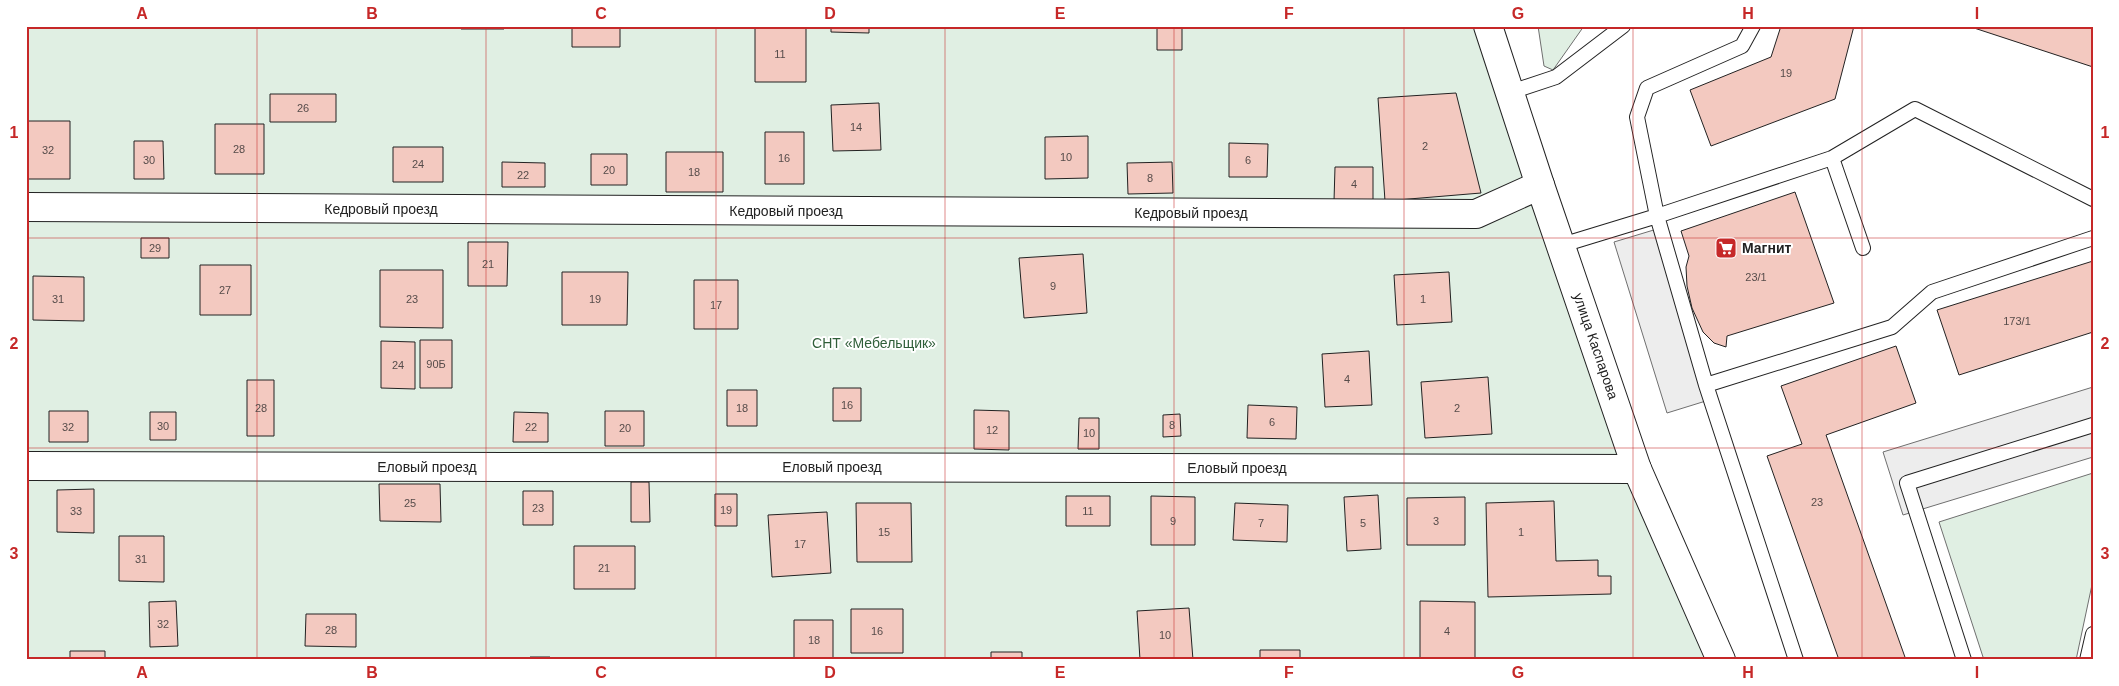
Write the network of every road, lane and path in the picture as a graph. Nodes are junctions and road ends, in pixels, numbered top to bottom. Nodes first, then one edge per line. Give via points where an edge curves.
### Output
1 (1488, 26) edge
2 (1623, 26) edge
3 (1753, 26) edge
4 (1510, 92) junction
5 (1832, 158) junction
6 (1540, 185) junction
7 (2093, 199) edge
8 (26, 207) edge
9 (1658, 216) junction
10 (2093, 238) edge
11 (1562, 245) junction
12 (1863, 248) dead end
13 (1706, 385) junction
14 (2093, 425) edge
15 (26, 466) edge
16 (1637, 469) junction
17 (2093, 634) edge
18 (1721, 660) edge
19 (1796, 660) edge
20 (1964, 660) edge
21 (2087, 660) edge

1 - 4 street, улица Каспарова
2 - 4 lane via 1556,77
3 - 9 lane via 1742,46 1647,88 1637,117
4 - 6 street, улица Каспарова
5 - 7 lane via 1915,109
5 - 9 lane
5 - 12 lane
6 - 8 street, Кедровый проезд via 1476,214
6 - 11 street, улица Каспарова
9 - 11 lane
9 - 13 lane
10 - 13 lane via 1932,292 1892,327
11 - 16 street, улица Каспарова
13 - 19 lane
14 - 20 lane via 1907,483
15 - 16 street, Еловый проезд
16 - 18 street, улица Каспарова
17 - 21 lane

